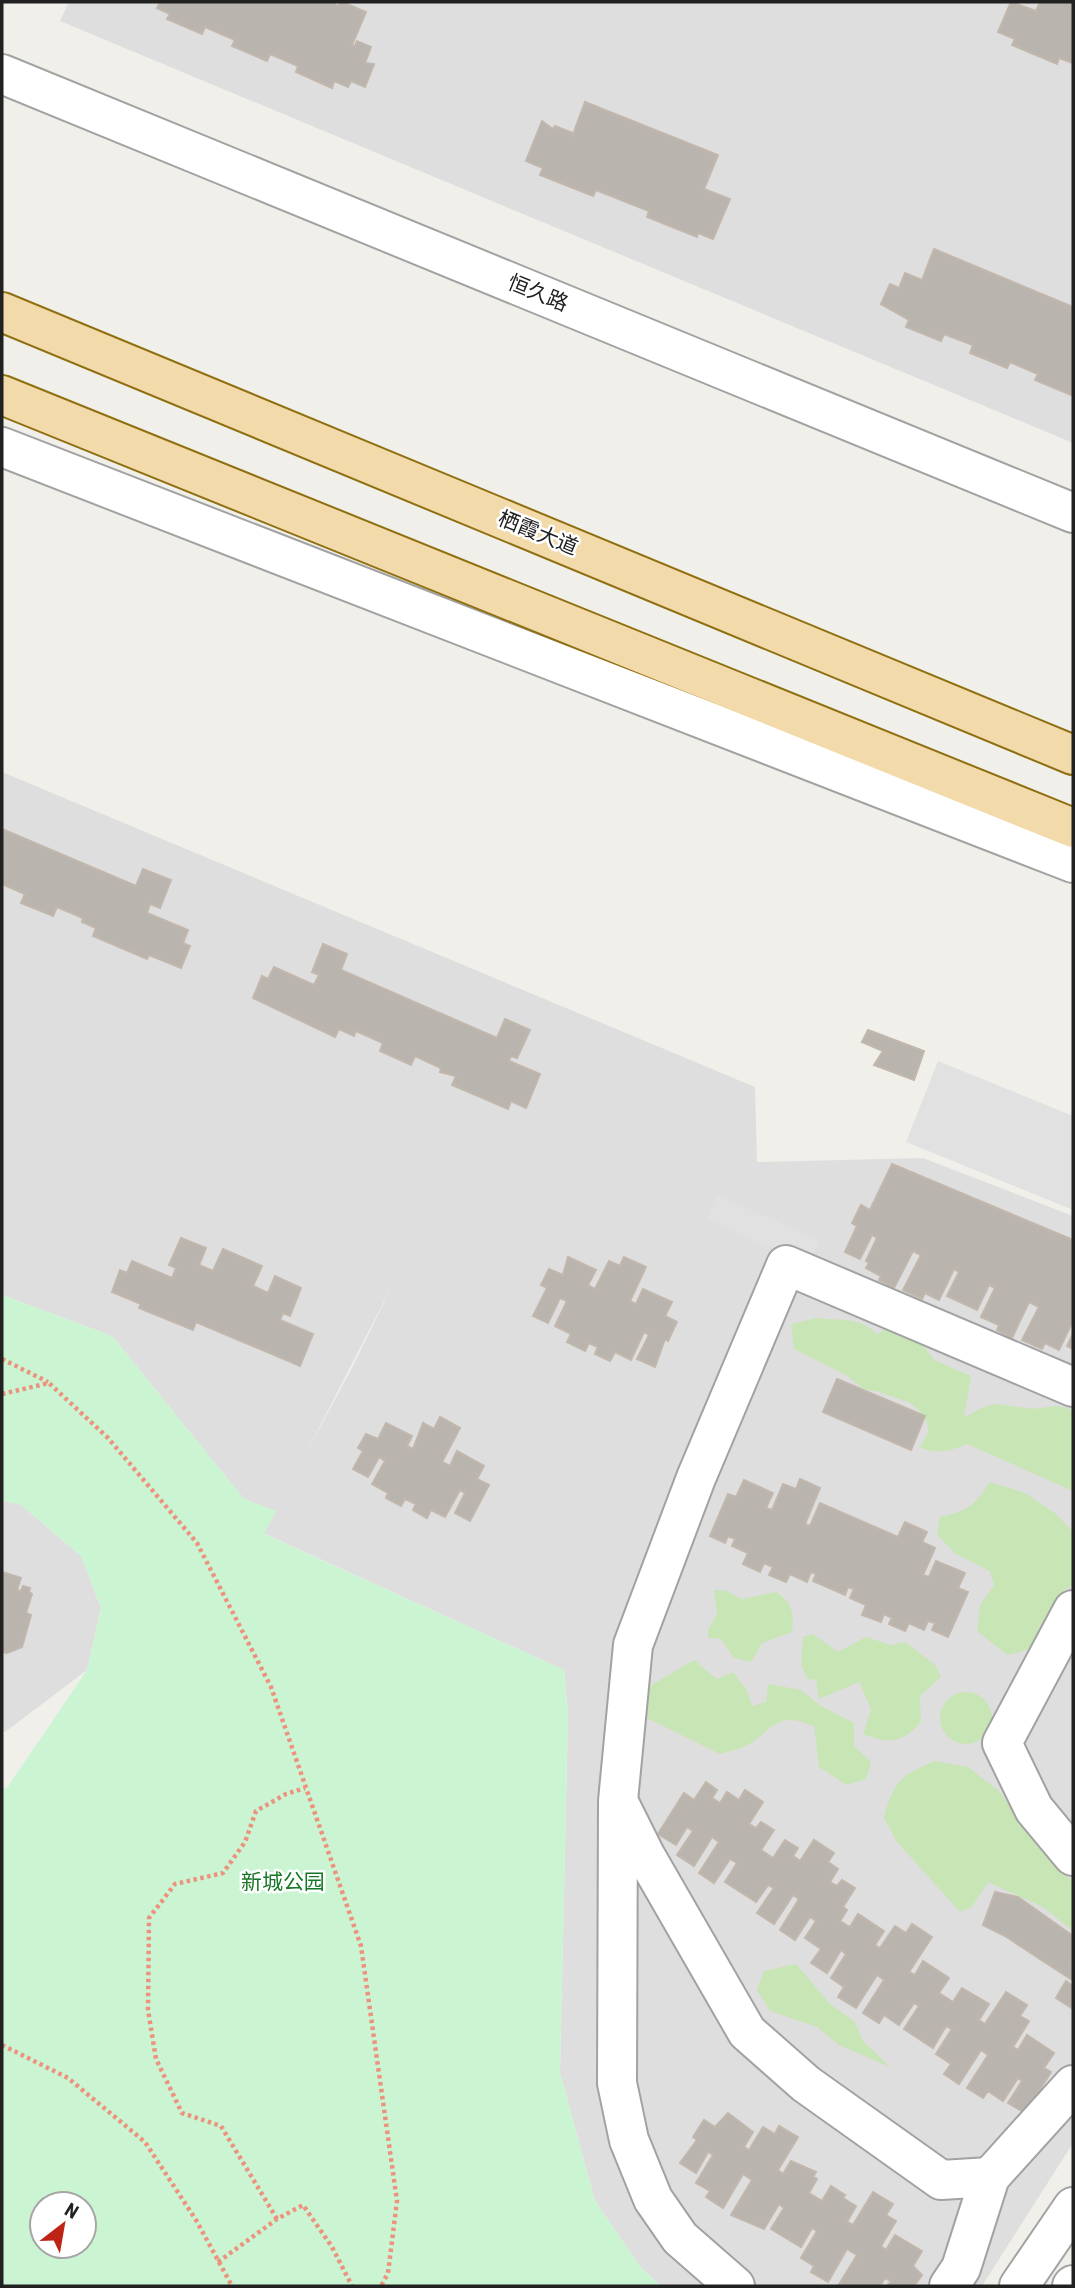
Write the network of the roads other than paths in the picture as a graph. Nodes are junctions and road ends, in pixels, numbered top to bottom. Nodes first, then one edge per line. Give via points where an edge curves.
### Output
1 (2, 74) edge
2 (2, 312) edge
3 (2, 395) edge
4 (2, 447) edge
5 (1073, 513) edge
6 (1073, 755) edge
7 (1073, 828) edge
8 (1073, 863) edge
9 (1073, 1387) edge
10 (1073, 1610) edge
11 (618, 1801) junction
12 (1073, 1856) edge
13 (1073, 2085) edge
14 (990, 2177) junction
15 (1073, 2207) edge
16 (735, 2286) edge
17 (950, 2286) edge
18 (1019, 2286) edge

1 - 5 street, 恒久路
2 - 6 main road, 栖霞大道
3 - 7 main road
4 - 8 street
9 - 11 street via 786,1265 696,1479 633,1645
10 - 12 street via 1002,1743 1034,1809
11 - 14 street via 747,2032 806,2084 941,2180
11 - 16 street via 617,2083 629,2140 653,2199 680,2238
13 - 14 street
14 - 17 street via 961,2268
15 - 18 street

